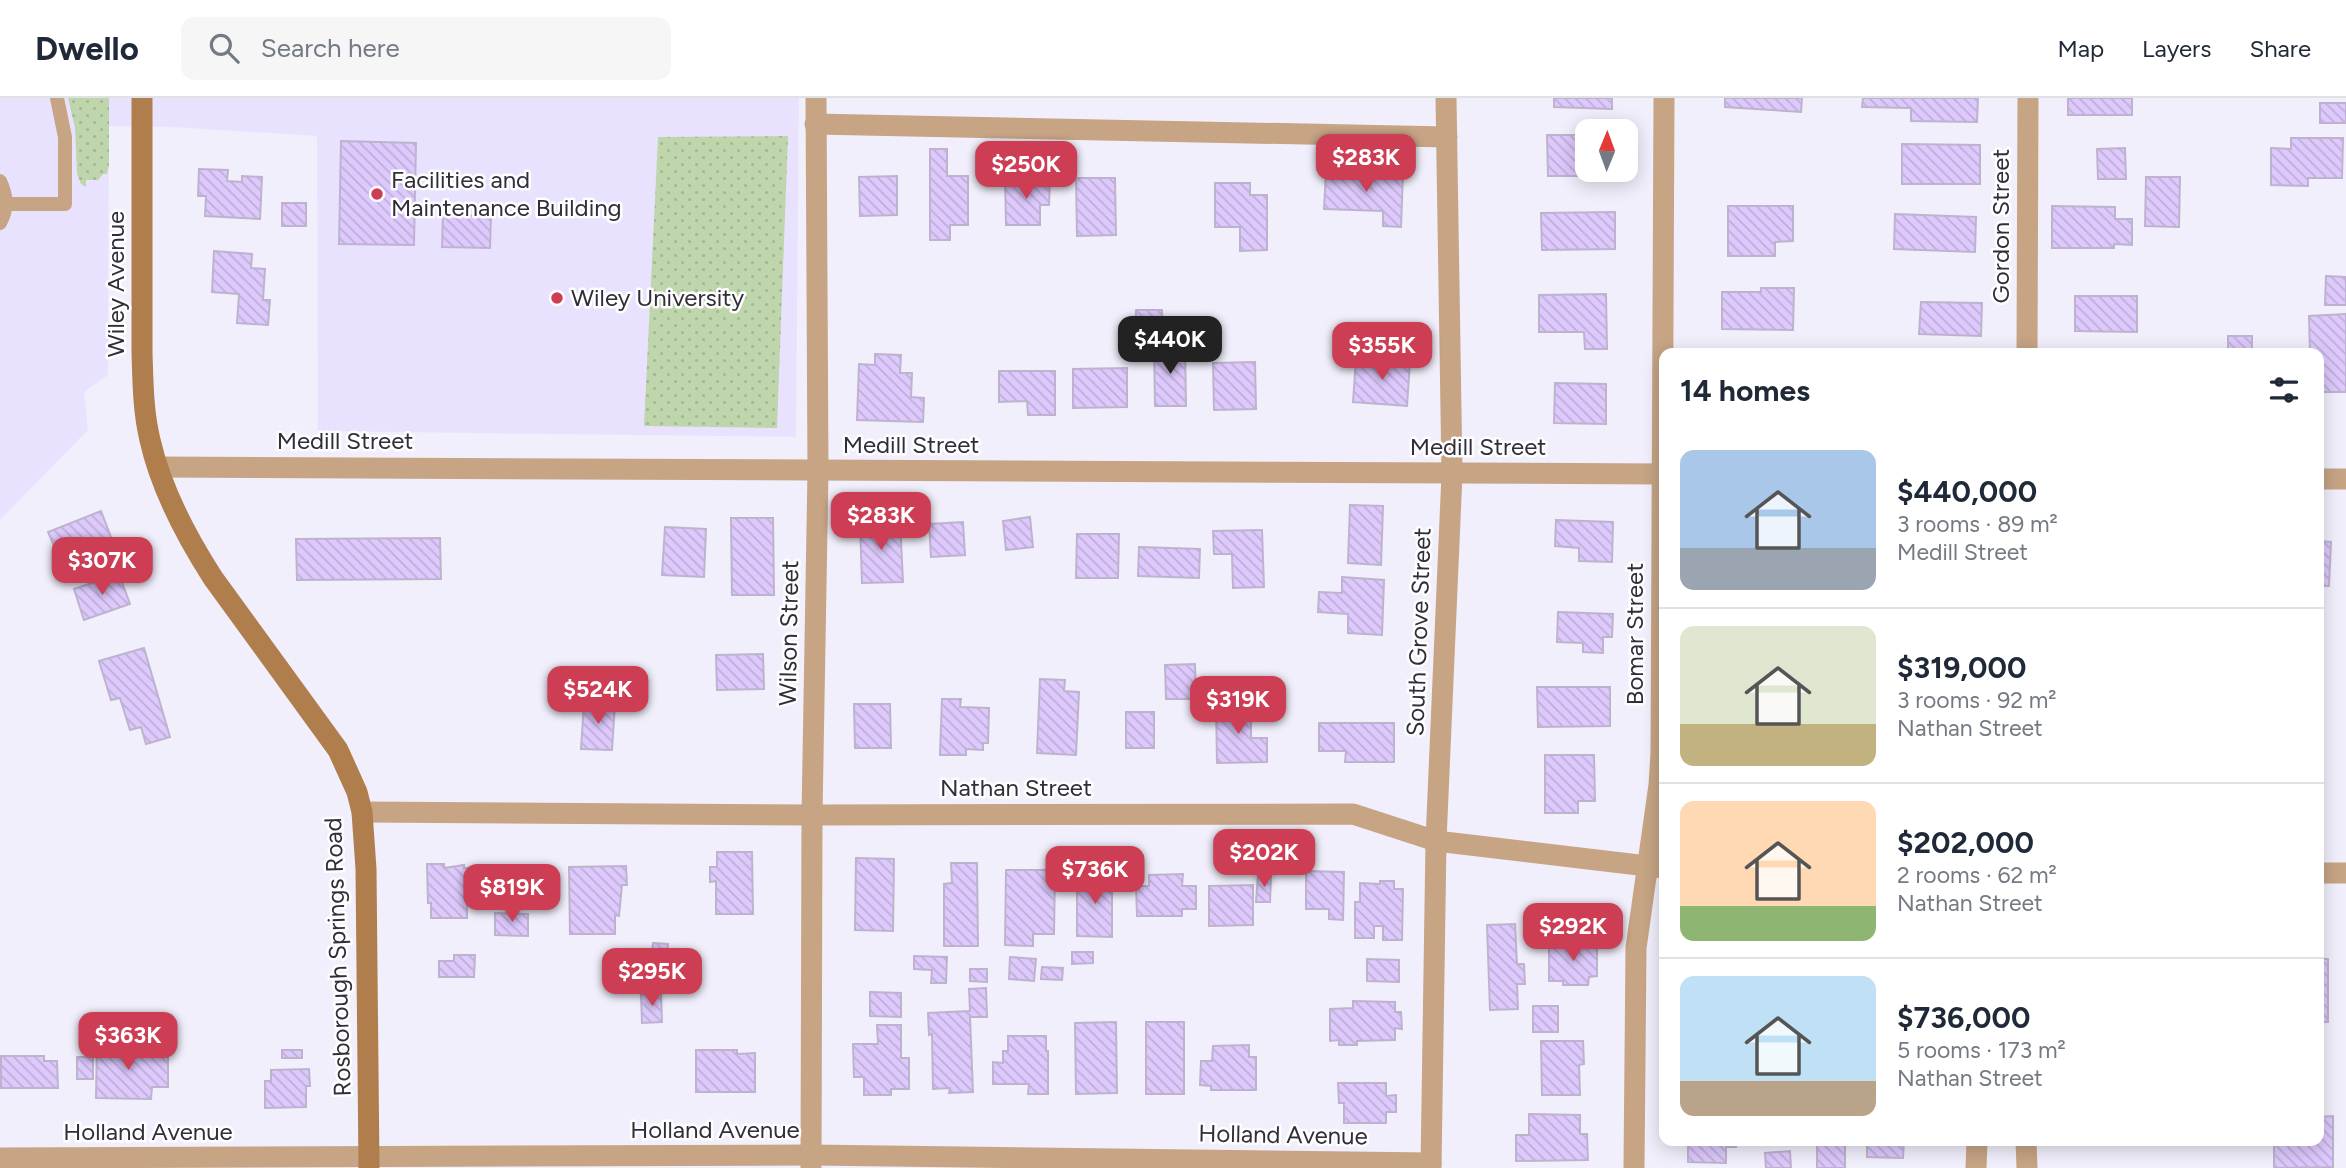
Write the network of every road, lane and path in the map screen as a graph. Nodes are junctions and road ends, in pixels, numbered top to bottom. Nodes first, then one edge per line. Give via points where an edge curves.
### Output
1 (57, 98) edge
2 (142, 98) edge
3 (816, 98) edge
4 (1446, 98) edge
5 (1664, 98) edge
6 (2028, 98) edge
7 (815, 124) junction
8 (1447, 137) junction
9 (0, 181) edge
10 (6, 204) junction
11 (0, 223) edge
12 (1663, 348) edge
13 (2027, 348) edge
14 (158, 467) junction
15 (818, 471) junction
16 (1452, 474) junction
17 (1659, 474) edge
18 (2324, 479) edge
19 (2346, 479) edge
20 (1659, 799) edge
21 (362, 812) junction
22 (812, 815) junction
23 (1436, 841) junction
24 (1656, 868) edge
25 (2324, 873) edge
26 (2346, 873) edge
27 (1977, 1146) edge
28 (2026, 1146) edge
29 (0, 1158) edge
30 (811, 1162) edge
31 (369, 1163) edge
32 (1431, 1165) edge
33 (1634, 1168) edge
34 (1976, 1168) edge
35 (2027, 1168) edge

1 - 10 lane via 65,136 65,204
2 - 14 street, Wiley Avenue via 143,390
3 - 7 street, Wilson Street
4 - 8 street, South Grove Street
5 - 12 street, Bomar Street
6 - 13 street, Gordon Street
7 - 8 street
7 - 15 street, Wilson Street
8 - 16 street, South Grove Street
9 - 10 lane
10 - 11 lane
14 - 15 street, Medill Street
14 - 21 street, Rosborough Springs Road via 183,527 213,578 338,750
15 - 16 street, Medill Street
15 - 22 street, Wilson Street
16 - 17 street, Medill Street
16 - 23 street, South Grove Street
18 - 19 street
20 - 24 street, Bomar Street
21 - 22 street, Nathan Street
21 - 31 street, Rosborough Springs Road
22 - 23 street, Nathan Street via 1353,814
22 - 30 street, Wilson Street
23 - 24 street, Nathan Street
23 - 32 street, South Grove Street
24 - 33 street, Bomar Street via 1636,948
25 - 26 street
27 - 34 street
28 - 35 street
29 - 31 street, Holland Avenue
30 - 31 street, Holland Avenue
30 - 32 street, Holland Avenue

